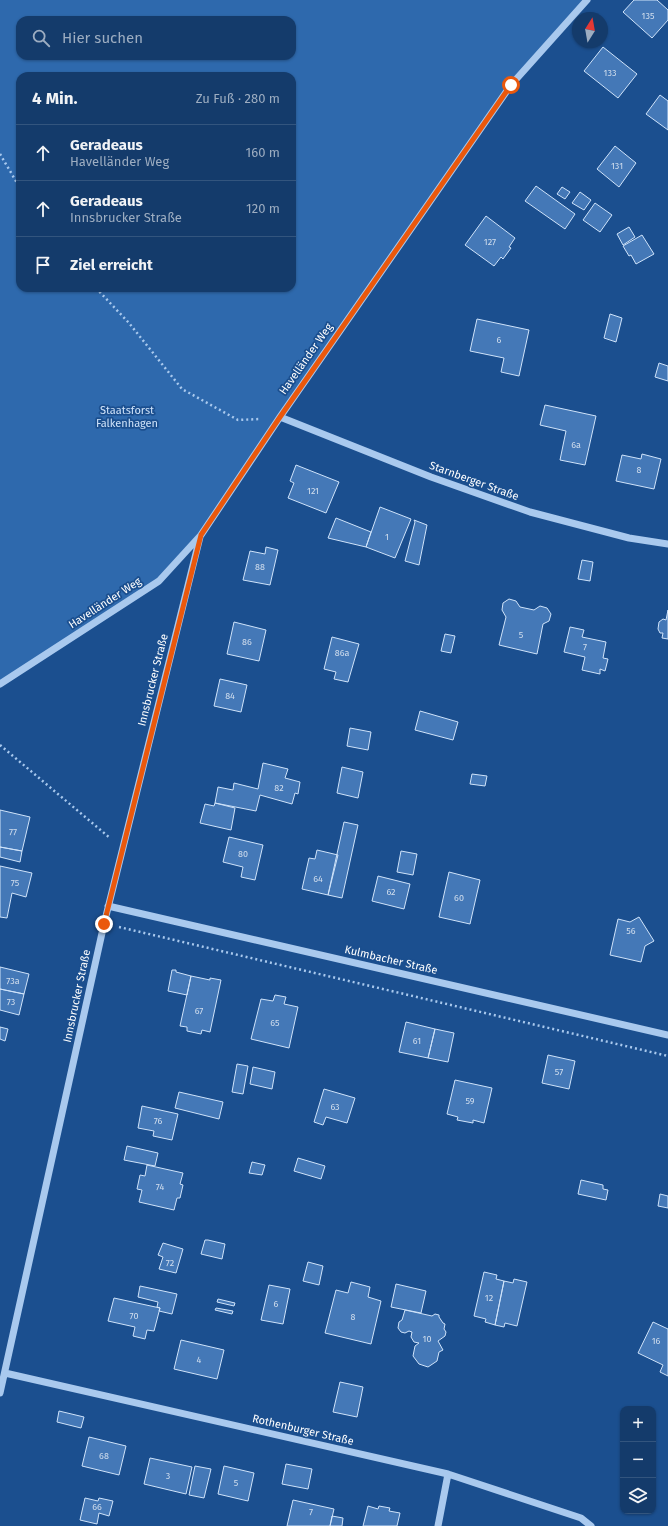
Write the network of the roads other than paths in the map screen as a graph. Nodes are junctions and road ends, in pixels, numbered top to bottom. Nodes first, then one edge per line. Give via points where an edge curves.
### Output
1 (587, 0) edge
2 (280, 417) junction
3 (201, 535) junction
4 (668, 544) edge
5 (0, 684) edge
6 (108, 906) junction
7 (668, 1035) edge
8 (5, 1373) junction
9 (0, 1393) edge
10 (448, 1474) junction
11 (438, 1526) edge
12 (591, 1526) edge

1 - 2 street, Havelländer Weg via 511,85
2 - 3 street, Havelländer Weg
2 - 4 street, Starnberger Straße via 431,477 530,512 629,538
3 - 5 street, Havelländer Weg via 159,581
3 - 6 street, Innsbrucker Straße
6 - 7 street, Kulmbacher Straße
6 - 8 street, Innsbrucker Straße
8 - 9 street, Innsbrucker Straße
8 - 10 street, Rothenburger Straße
10 - 11 street
10 - 12 street, Rothenburger Straße via 581,1518

